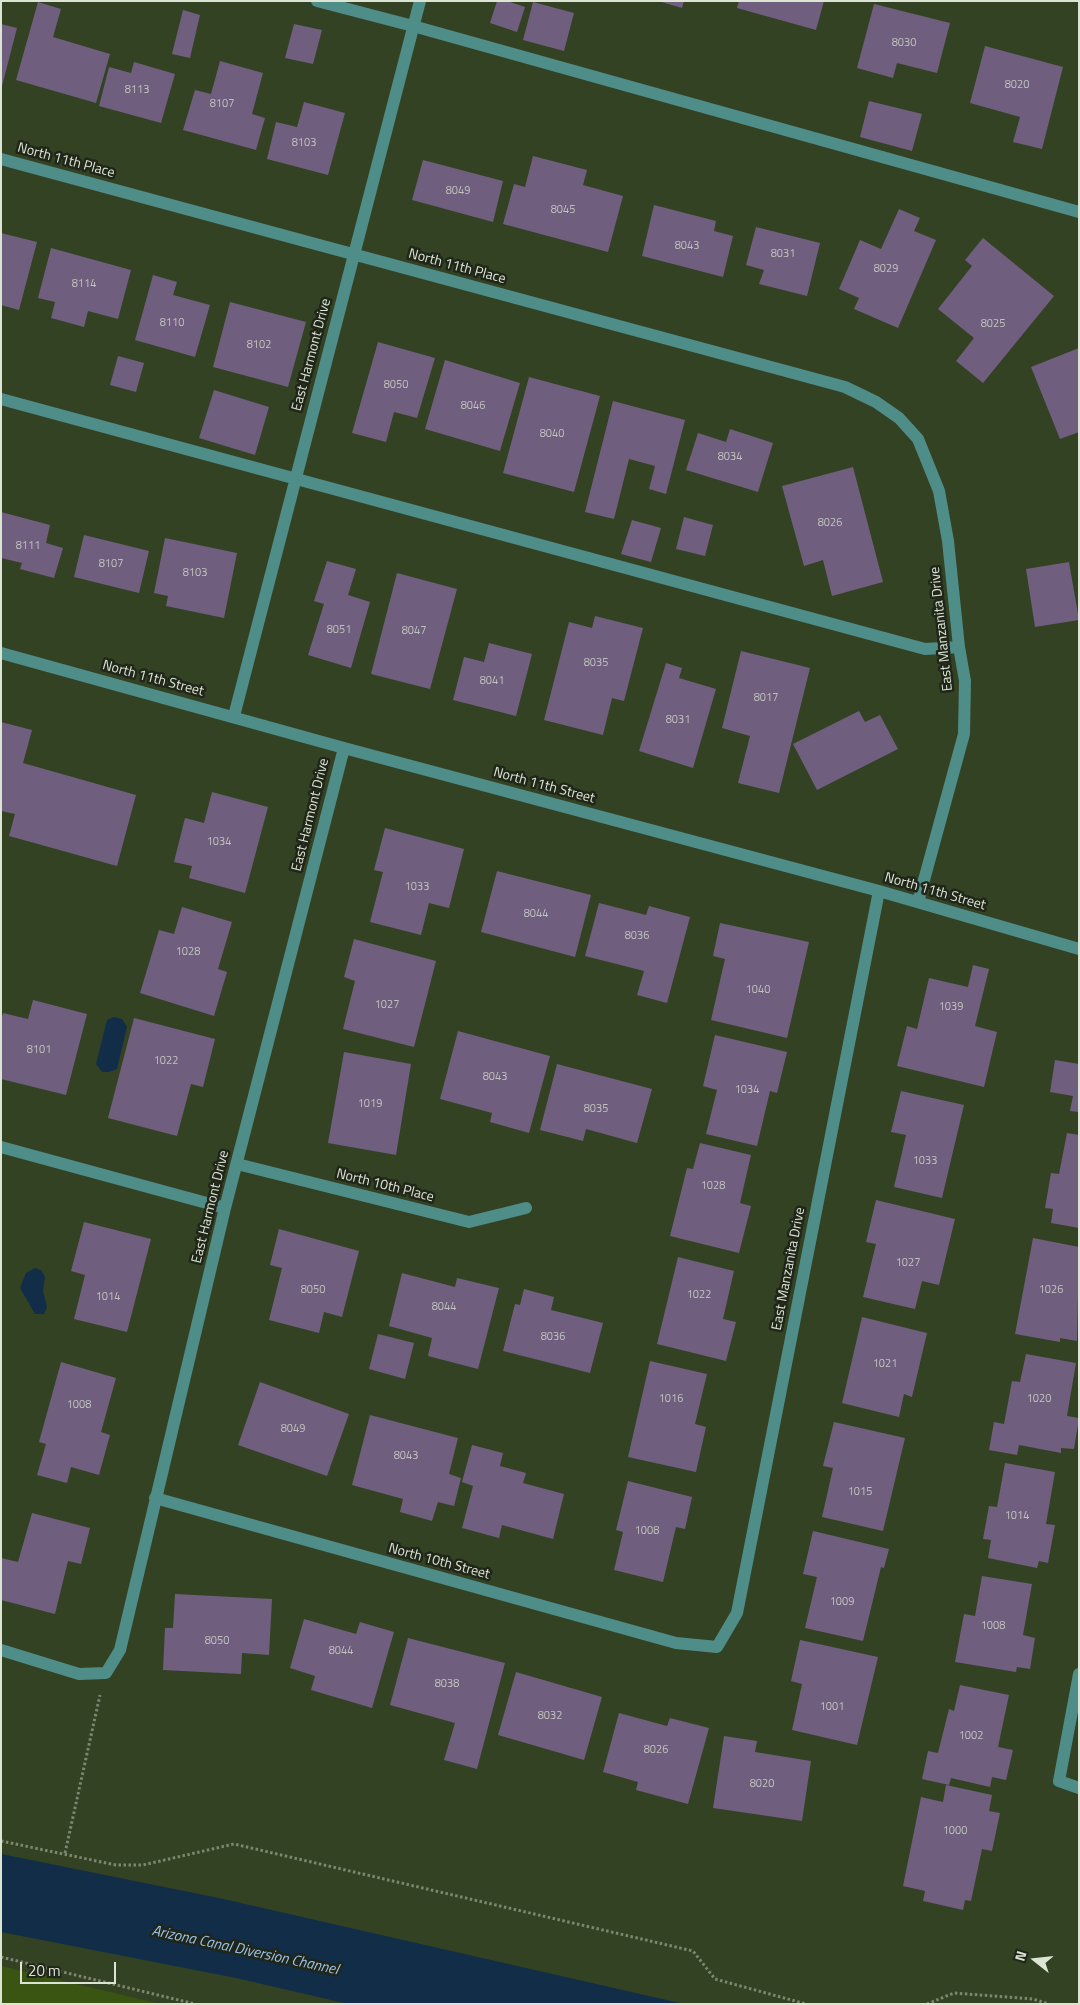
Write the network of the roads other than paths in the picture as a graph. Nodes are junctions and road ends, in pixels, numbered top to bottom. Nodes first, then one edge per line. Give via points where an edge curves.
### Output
1 (317, 1) edge
2 (420, 1) edge
3 (413, 26) junction
4 (1, 158) edge
5 (1079, 212) edge
6 (354, 254) junction
7 (1, 398) edge
8 (899, 418) joint
9 (295, 479) junction
10 (959, 647) junction
11 (1, 653) edge
12 (234, 716) junction
13 (344, 748) junction
14 (879, 892) junction
15 (918, 902) junction
16 (1079, 948) edge
17 (1, 1147) edge
18 (237, 1164) junction
19 (225, 1208) junction
20 (526, 1208) dead end
21 (155, 1498) junction
22 (717, 1647) joint
23 (1, 1650) edge
24 (1079, 1674) edge
25 (1079, 1788) edge

1 - 3 street
2 - 3 street, East Harmont Drive
3 - 5 street
3 - 6 street, East Harmont Drive
4 - 6 street, North 11th Place
6 - 8 street, North 11th Place via 845,387
6 - 9 street, East Harmont Drive
7 - 9 street
8 - 10 street, East Manzanita Drive via 918,439 939,491 948,541
9 - 10 street via 925,649
9 - 12 street, East Harmont Drive
10 - 15 street, East Manzanita Drive via 965,681 964,734
11 - 12 street, North 11th Street
12 - 13 street, North 11th Street
13 - 14 street, North 11th Street
13 - 18 street, East Harmont Drive
14 - 15 street, North 11th Street
14 - 22 street, East Manzanita Drive via 737,1613
15 - 16 street, North 11th Street
17 - 19 street
18 - 19 street, East Harmont Drive
18 - 20 street, North 10th Place via 469,1222
19 - 21 street, East Harmont Drive
21 - 22 street, North 10th Street via 676,1643
21 - 23 street, East Harmont Drive via 120,1650 106,1673 79,1674
24 - 25 street via 1059,1781

